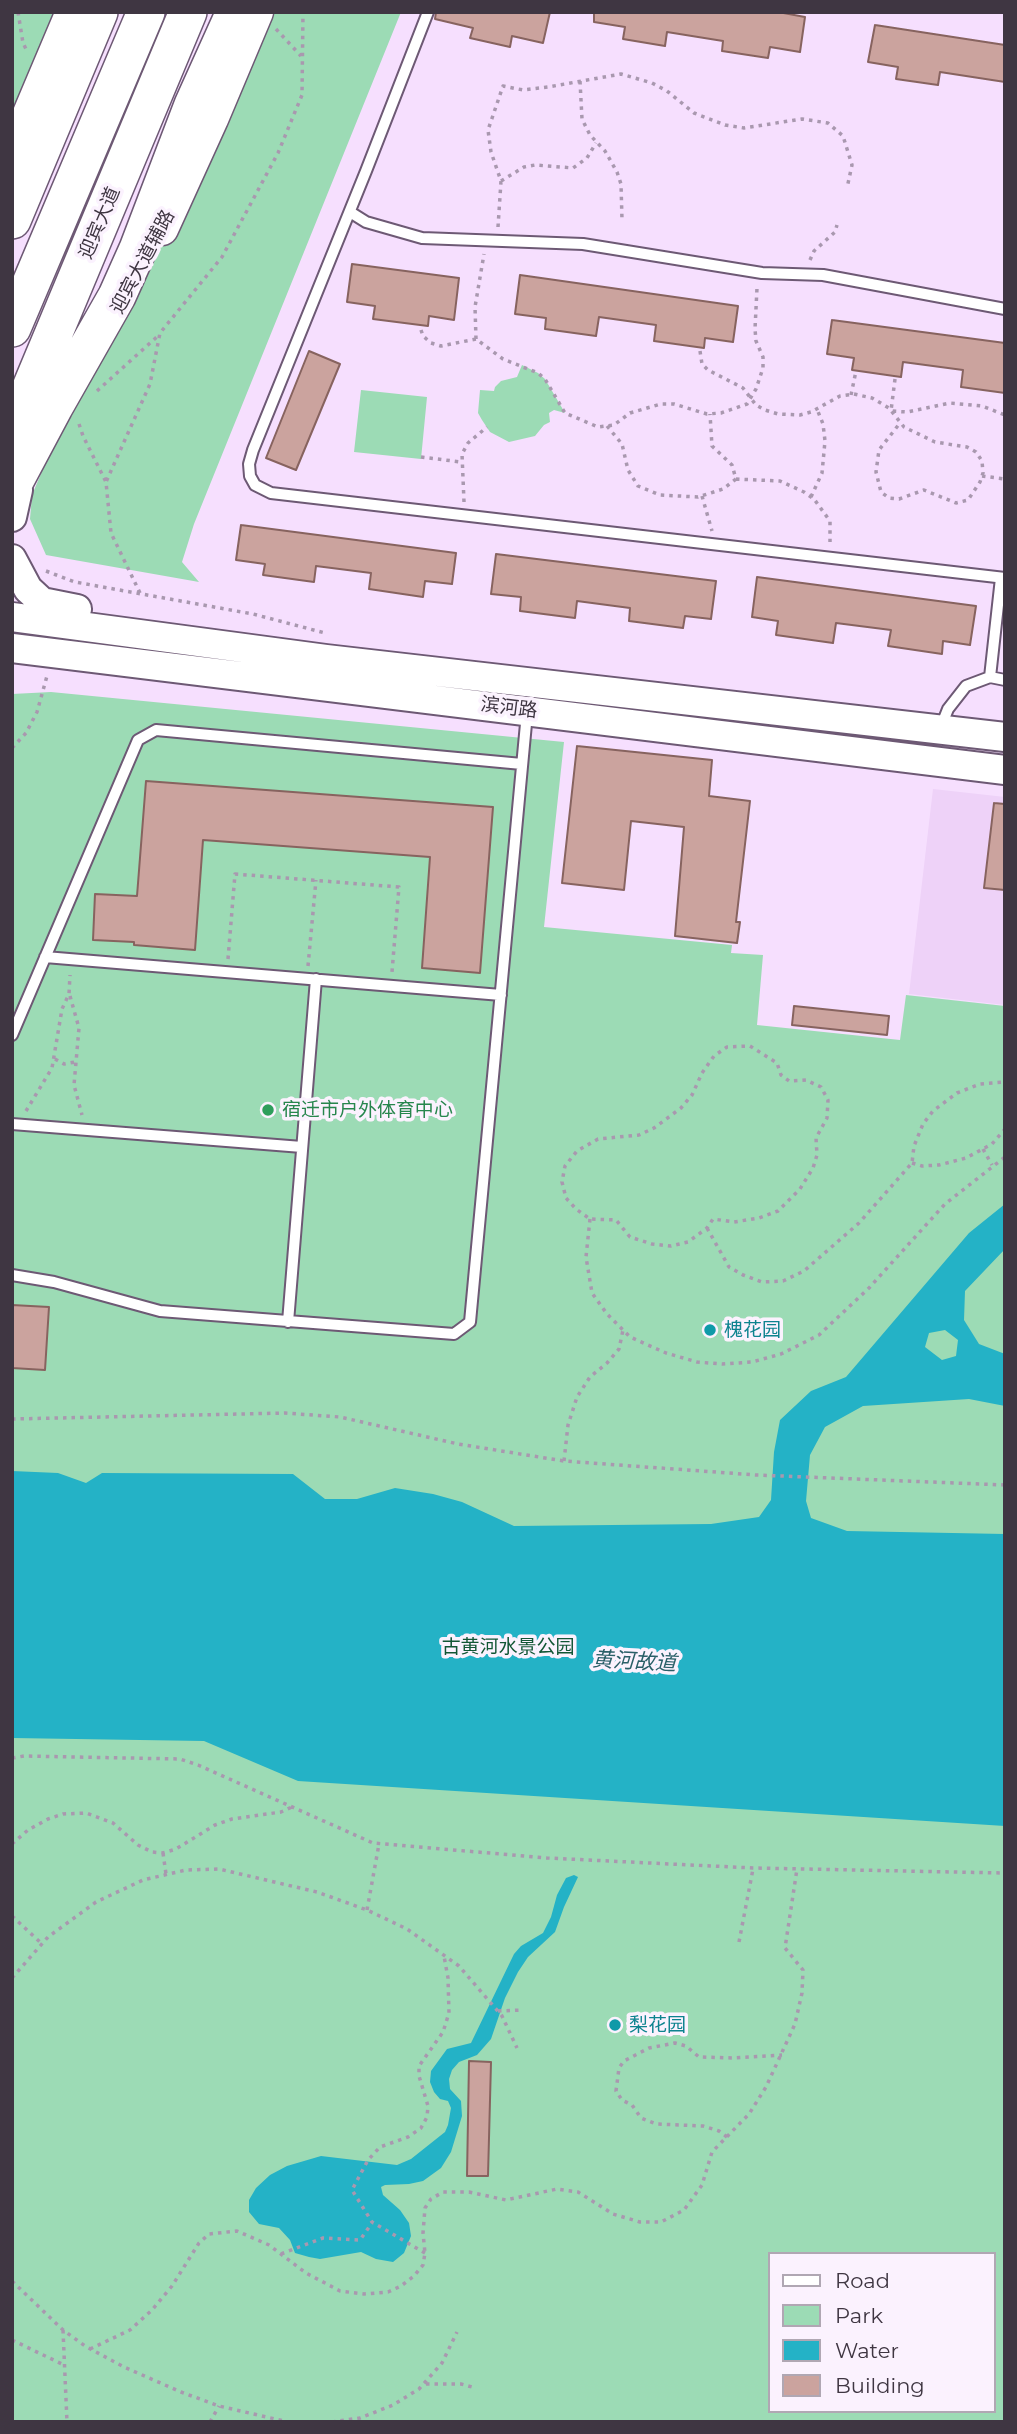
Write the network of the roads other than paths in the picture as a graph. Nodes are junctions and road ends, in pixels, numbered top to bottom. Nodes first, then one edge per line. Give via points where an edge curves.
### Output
1 (72, 12) edge
2 (99, 12) edge
3 (146, 12) edge
4 (188, 12) edge
5 (235, 12) edge
6 (428, 12) edge
7 (266, 20) edge
8 (12, 169) edge
9 (350, 212) junction
10 (12, 220) edge
11 (1005, 309) edge
12 (12, 328) edge
13 (12, 433) edge
14 (14, 499) edge
15 (12, 559) edge
16 (1003, 578) edge
17 (12, 617) edge
18 (16, 650) edge
19 (397, 667) junction
20 (990, 677) junction
21 (1005, 680) edge
22 (527, 711) junction
23 (940, 729) junction
24 (1005, 737) edge
25 (522, 764) junction
26 (1005, 770) edge
27 (46, 957) junction
28 (311, 979) junction
29 (501, 995) junction
30 (12, 1035) edge
31 (15, 1125) edge
32 (302, 1147) junction
33 (12, 1275) edge
34 (288, 1322) junction

1 - 8 main road via 25,123
2 - 10 highway
3 - 12 highway, 迎宾大道
4 - 13 highway, 迎宾大道
5 - 14 highway via 117,296 54,407
6 - 9 lane
7 - 14 main road, 迎宾大道辅路 via 165,223
9 - 11 lane via 366,222 422,238 583,244 759,272 823,275
9 - 16 lane via 253,450 249,464 255,485 271,493
15 - 19 main road via 28,589 42,602
16 - 20 lane
17 - 19 main road, 滨河路
18 - 22 main road, 滨河路
19 - 23 main road, 滨河路
20 - 21 lane
20 - 23 lane via 966,686 956,696
22 - 25 lane
22 - 26 main road, 滨河路
23 - 24 main road, 滨河路
25 - 27 lane via 156,730 138,740
25 - 29 lane
27 - 28 lane
27 - 30 lane
28 - 29 lane
28 - 32 lane
29 - 34 lane via 470,1322 454,1334
31 - 32 lane
32 - 34 lane
33 - 34 lane via 160,1311

